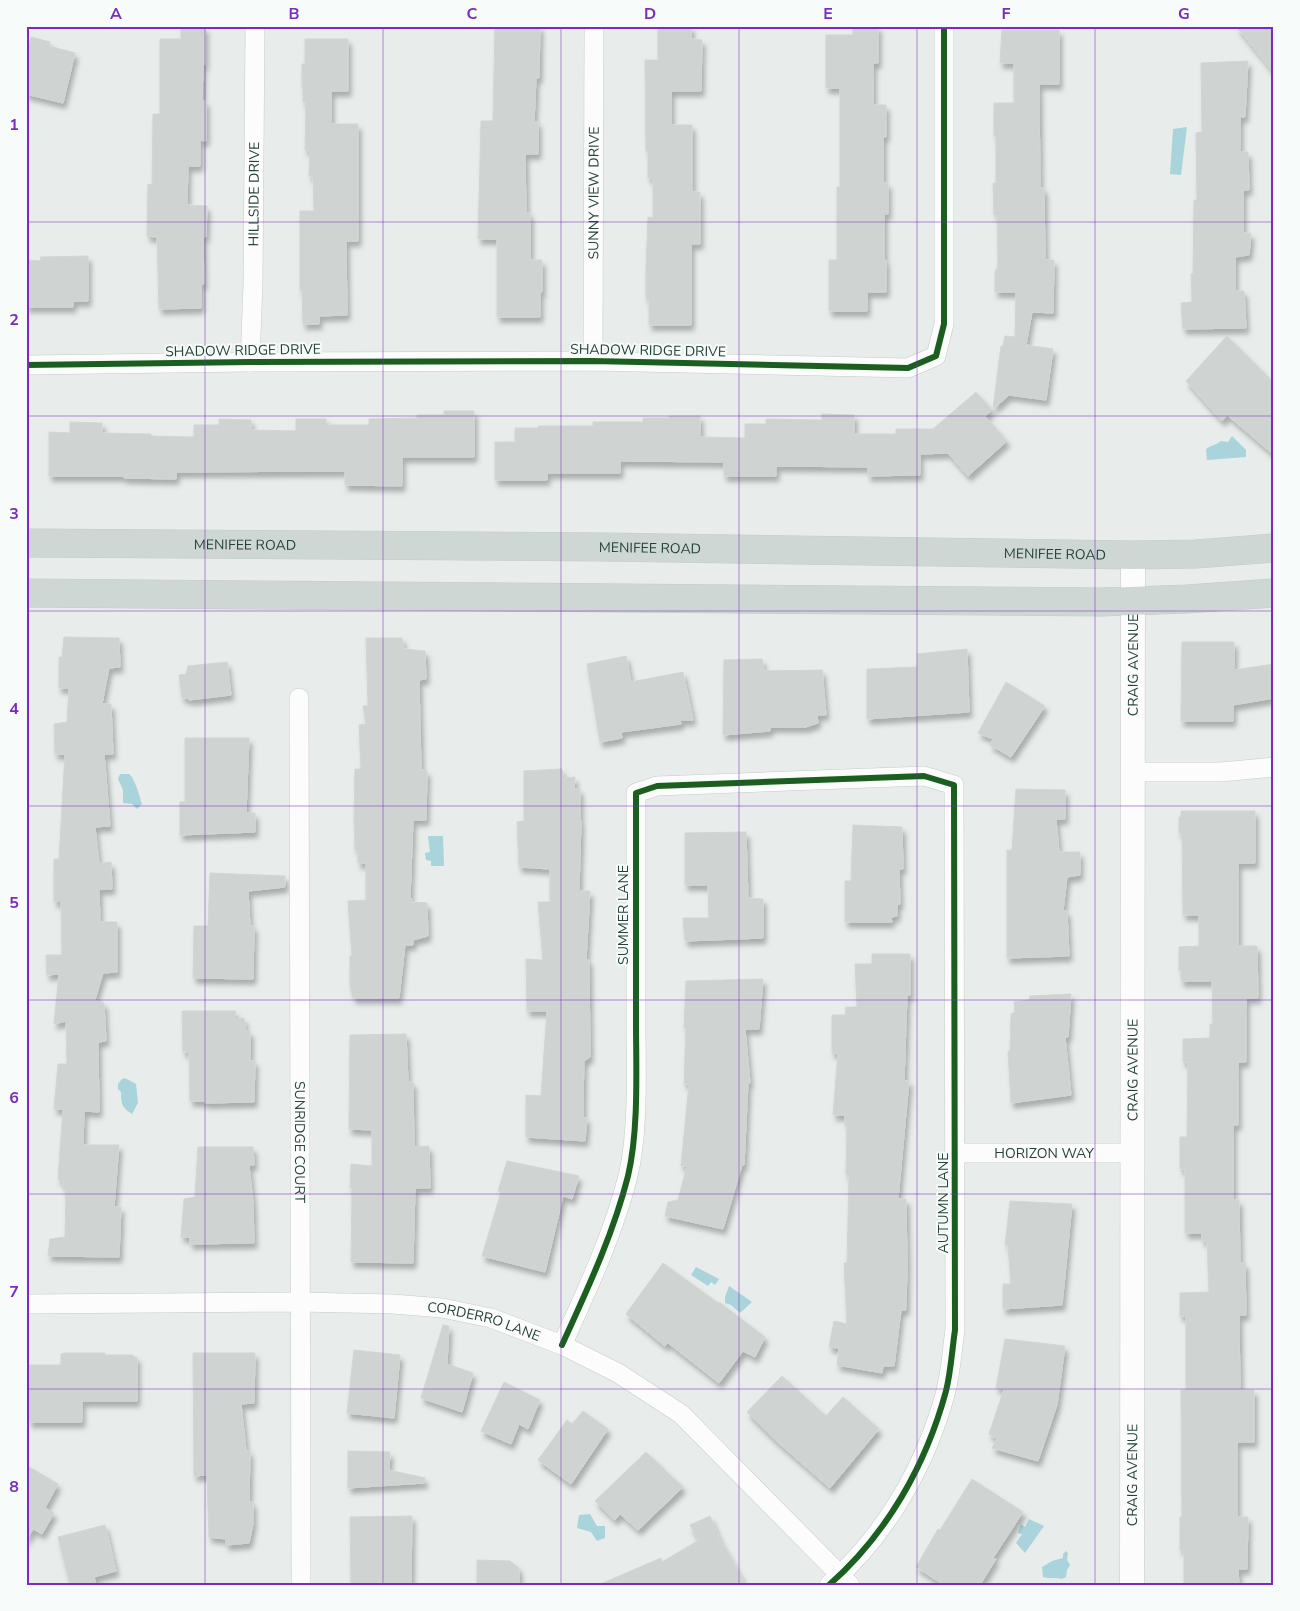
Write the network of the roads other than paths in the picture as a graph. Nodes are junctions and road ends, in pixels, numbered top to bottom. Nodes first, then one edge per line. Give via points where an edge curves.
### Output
1 (255, 26) edge
2 (594, 26) edge
3 (944, 26) edge
4 (593, 361) junction
5 (250, 362) junction
6 (26, 365) edge
7 (26, 543) edge
8 (1274, 548) edge
9 (1133, 555) junction
10 (26, 593) edge
11 (1274, 594) edge
12 (1133, 600) junction
13 (299, 698) dead end
14 (1274, 767) edge
15 (1133, 772) junction
16 (954, 785) joint
17 (956, 1153) junction
18 (1132, 1153) junction
19 (300, 1302) junction
20 (26, 1304) edge
21 (562, 1345) junction
22 (840, 1581) edge
23 (301, 1585) edge
24 (1132, 1585) edge

1 - 5 street, HILLSIDE DRIVE
2 - 4 street, SUNNY VIEW DRIVE
3 - 4 street, SHADOW RIDGE DRIVE via 944,324 936,356 908,368
4 - 5 street, SHADOW RIDGE DRIVE
5 - 6 street, SHADOW RIDGE DRIVE
7 - 9 main road, MENIFEE ROAD
8 - 9 main road, MENIFEE ROAD
9 - 12 street, CRAIG AVENUE
10 - 12 main road
11 - 12 main road
12 - 15 street, CRAIG AVENUE
13 - 19 street, SUNRIDGE COURT
14 - 15 street via 1220,772
15 - 18 street, CRAIG AVENUE
16 - 17 street, AUTUMN LANE
16 - 21 street, SUMMER LANE via 924,776 657,786 636,793 634,1131 628,1174 616,1217
17 - 18 street, HORIZON WAY
17 - 22 street, AUTUMN LANE via 955,1330 946,1390 927,1449 908,1489
18 - 24 street, CRAIG AVENUE
19 - 20 street, CORDERRO LANE
19 - 21 street, CORDERRO LANE via 442,1308 491,1318
19 - 23 street, SUNRIDGE COURT
21 - 22 street, CORDERRO LANE via 618,1373 681,1414

